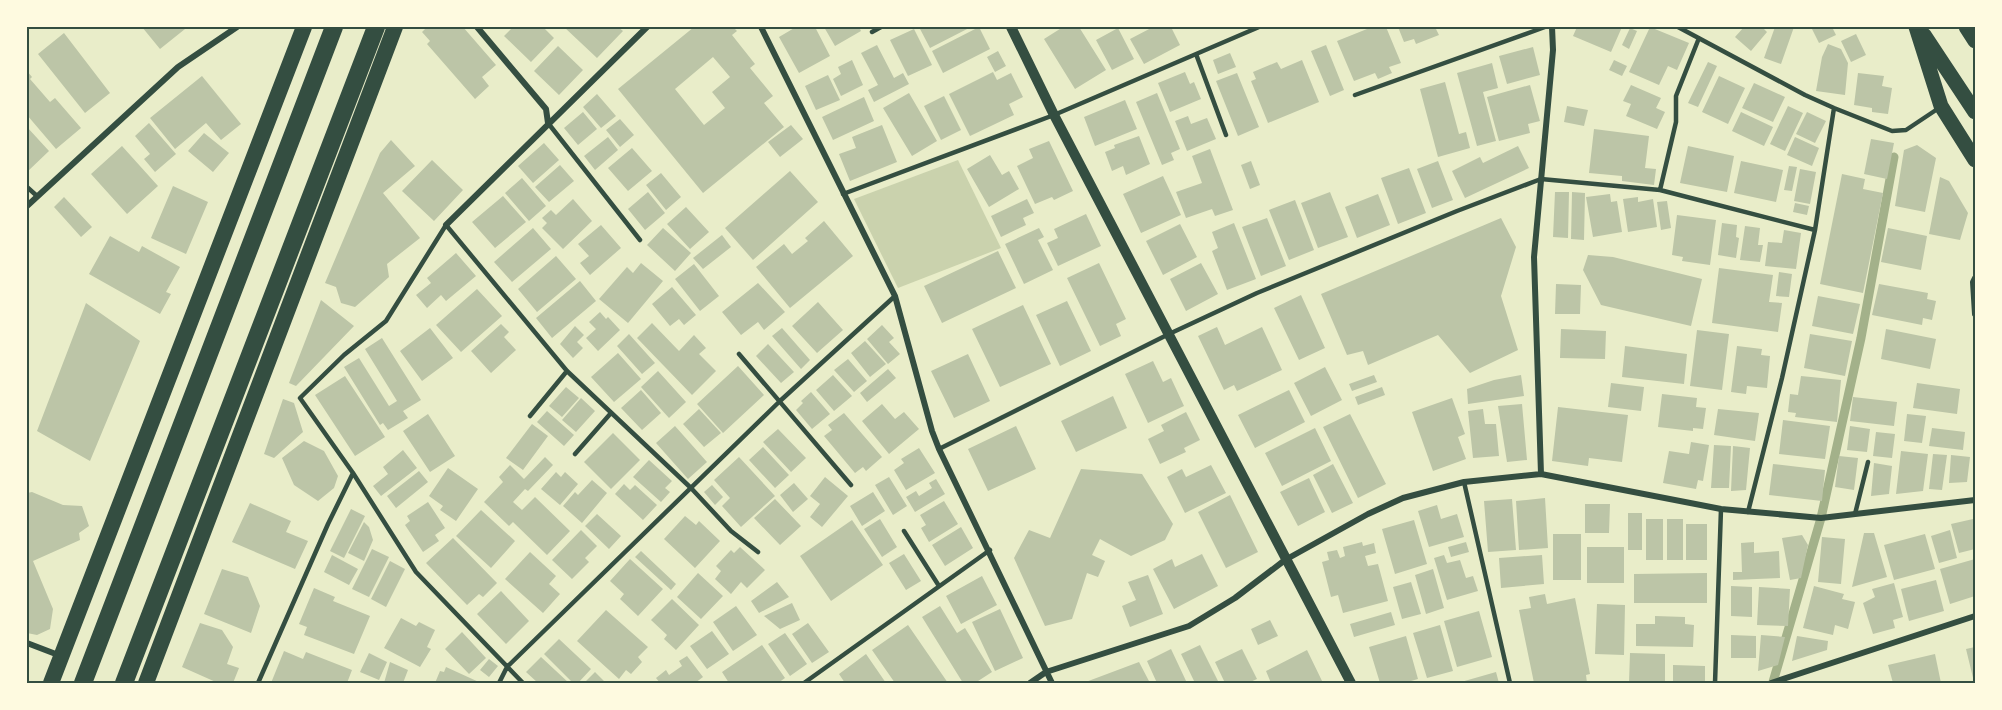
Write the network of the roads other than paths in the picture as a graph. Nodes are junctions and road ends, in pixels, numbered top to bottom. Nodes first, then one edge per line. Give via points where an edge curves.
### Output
1 (237, 27) edge
2 (304, 27) edge
3 (334, 27) edge
4 (376, 27) edge
5 (395, 27) edge
6 (477, 27) edge
7 (647, 27) edge
8 (761, 27) edge
9 (881, 27) edge
10 (1011, 27) edge
11 (1259, 27) edge
12 (1545, 27) edge
13 (1552, 27) edge
14 (1678, 27) edge
15 (1917, 27) edge
16 (872, 32) dead end
17 (1699, 38) junction
18 (1196, 54) junction
19 (1355, 95) dead end
20 (1941, 106) junction
21 (1833, 108) junction
22 (1975, 112) edge
23 (1054, 115) junction
24 (548, 123) junction
25 (1226, 135) dead end
26 (1975, 160) edge
27 (1541, 179) junction
28 (27, 187) edge
29 (1660, 190) junction
30 (843, 194) junction
31 (37, 196) junction
32 (27, 206) edge
33 (446, 225) junction
34 (1815, 230) junction
35 (640, 240) dead end
36 (1975, 278) edge
37 (895, 297) junction
38 (1975, 314) edge
39 (1169, 334) junction
40 (739, 354) dead end
41 (567, 371) junction
42 (780, 401) junction
43 (611, 412) junction
44 (530, 416) dead end
45 (939, 449) junction
46 (575, 454) dead end
47 (1868, 462) dead end
48 (353, 473) junction
49 (1541, 474) junction
50 (1464, 482) junction
51 (851, 484) dead end
52 (691, 488) junction
53 (1975, 500) edge
54 (1721, 509) junction
55 (1748, 512) junction
56 (1855, 514) junction
57 (904, 531) dead end
58 (990, 550) junction
59 (758, 552) dead end
60 (1285, 560) junction
61 (939, 586) junction
62 (1975, 616) edge
63 (27, 643) edge
64 (61, 657) junction
65 (507, 667) junction
66 (1046, 672) junction
67 (51, 683) edge
68 (83, 683) edge
69 (124, 683) edge
70 (146, 683) edge
71 (258, 683) edge
72 (499, 683) edge
73 (523, 683) edge
74 (804, 683) edge
75 (1030, 683) edge
76 (1053, 683) edge
77 (1351, 683) edge
78 (1510, 683) edge
79 (1715, 683) edge
80 (1773, 683) edge

1 - 31 street via 178,67
2 - 64 highway
3 - 68 highway
4 - 69 highway
5 - 70 highway
6 - 24 street via 546,109
7 - 24 street
8 - 30 street
9 - 16 lane
10 - 23 street
11 - 18 lane
12 - 19 lane
13 - 27 street
14 - 17 lane
15 - 20 main road
15 - 22 main road
17 - 21 lane
17 - 29 lane via 1676,96 1676,122
18 - 23 lane
18 - 25 lane
20 - 21 lane via 1906,130 1892,131
20 - 26 main road
21 - 34 lane
23 - 30 lane
23 - 39 street
24 - 33 street
24 - 35 lane
27 - 29 lane
27 - 39 lane via 1257,293
27 - 49 street via 1534,257
28 - 31 lane
29 - 34 lane
30 - 37 street
31 - 32 street
33 - 41 lane
33 - 48 lane via 386,321 300,398
34 - 55 lane
36 - 38 street
37 - 42 lane
37 - 45 street
39 - 45 lane
39 - 60 street
40 - 42 lane
41 - 43 lane
41 - 44 lane
42 - 51 lane
42 - 52 lane
43 - 46 lane
43 - 52 lane
45 - 58 street
47 - 56 lane
48 - 65 lane via 416,572
48 - 71 lane
49 - 50 street
49 - 54 street
50 - 60 street via 1403,498
50 - 78 lane
52 - 59 lane via 731,531
52 - 65 lane
53 - 56 street
54 - 55 street
54 - 79 lane
55 - 56 street via 1821,518
57 - 61 lane
58 - 61 lane
58 - 66 street
60 - 66 street via 1236,598 1189,626
60 - 77 street
61 - 74 lane
62 - 80 street
63 - 64 street
64 - 67 highway
65 - 72 lane
65 - 73 lane
66 - 75 street
66 - 76 street

